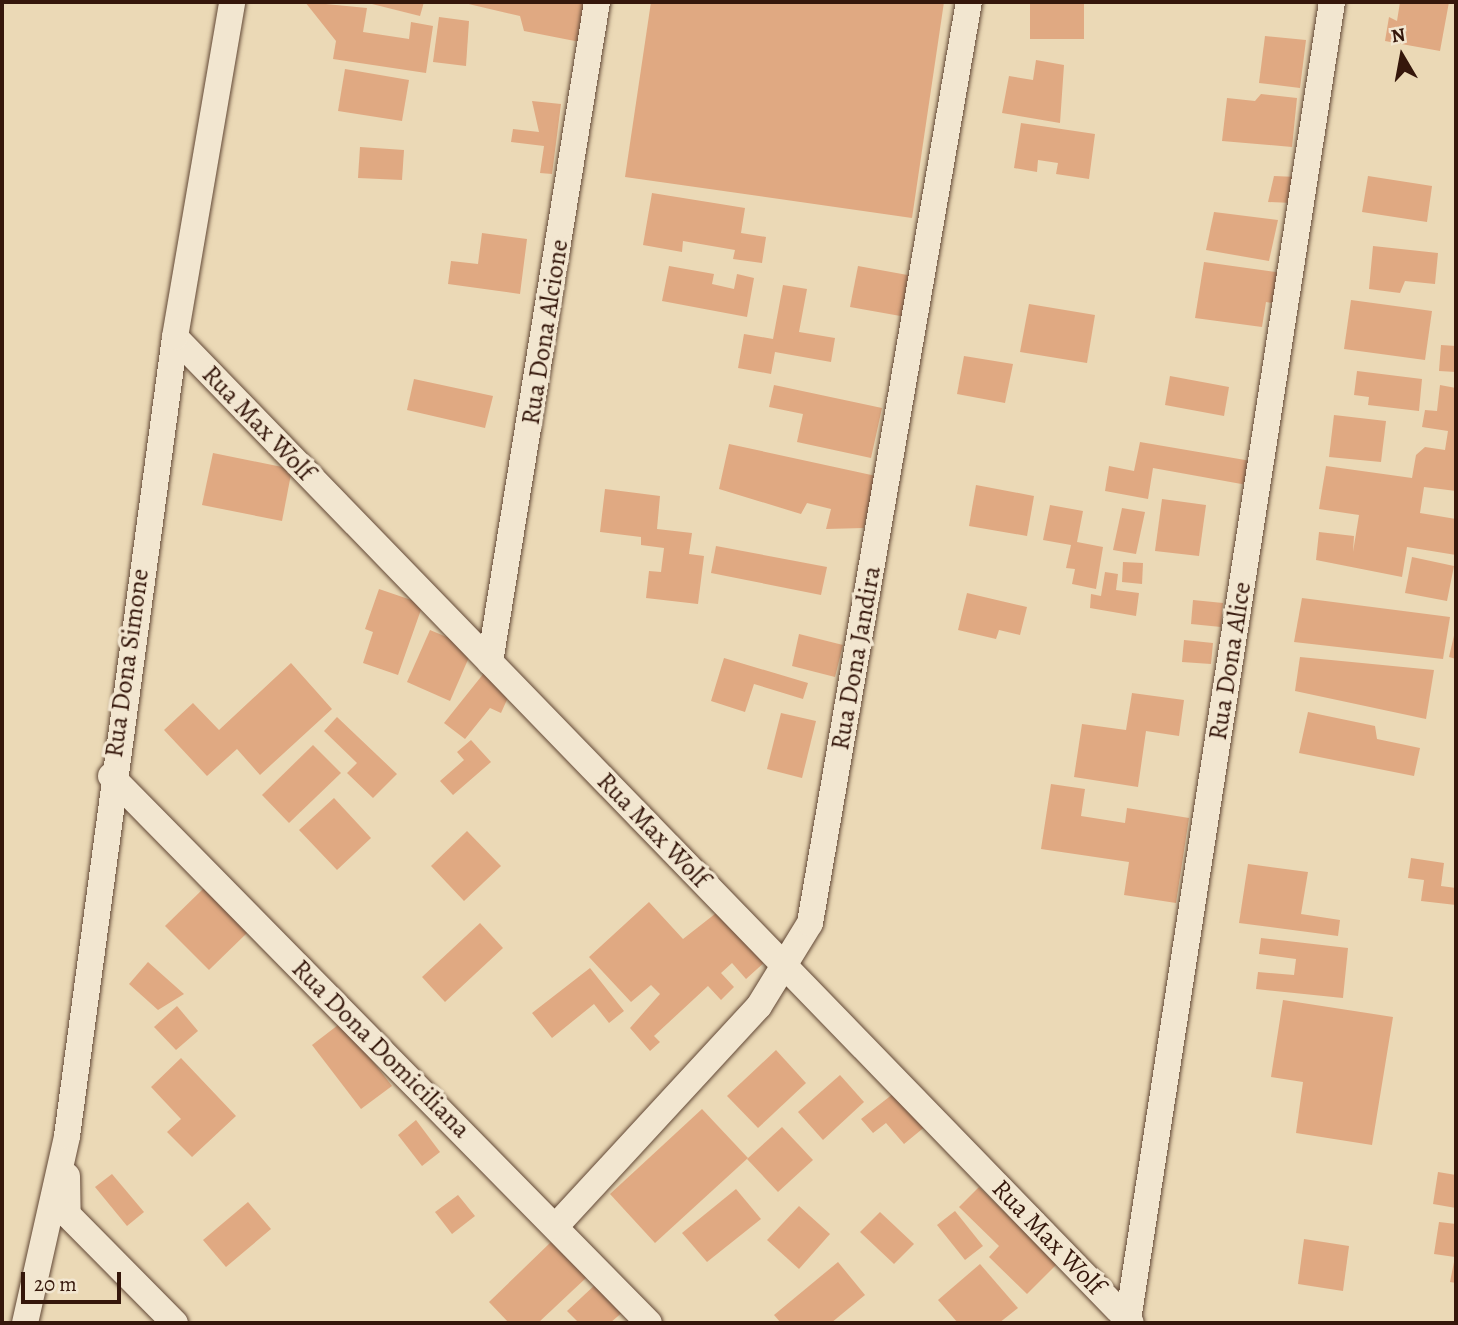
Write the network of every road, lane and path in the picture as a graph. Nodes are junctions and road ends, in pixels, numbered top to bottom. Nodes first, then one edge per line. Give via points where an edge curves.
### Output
1 (232, 2) edge
2 (597, 2) edge
3 (969, 2) edge
4 (1332, 2) edge
5 (175, 337) junction
6 (490, 662) junction
7 (111, 776) junction
8 (786, 967) junction
9 (66, 1136) junction
10 (556, 1226) junction
11 (1130, 1322) edge
12 (24, 1323) edge
13 (175, 1323) edge
14 (649, 1323) edge

1 - 5 street, Rua Dona Simone
2 - 6 street, Rua Dona Alcione
3 - 8 street, Rua Dona Jandira via 810,923
4 - 11 street, Rua Dona Alice
5 - 6 street, Rua Max Wolf
5 - 7 street, Rua Dona Simone
6 - 8 street, Rua Max Wolf
7 - 9 street, Rua Dona Simone
7 - 10 street, Rua Dona Domiciliana
8 - 10 street, Rua Dona Jandira via 760,1006
8 - 11 street, Rua Max Wolf
9 - 12 street, Rua Dona Simone
9 - 13 street via 68,1214
10 - 14 street, Rua Dona Domiciliana

